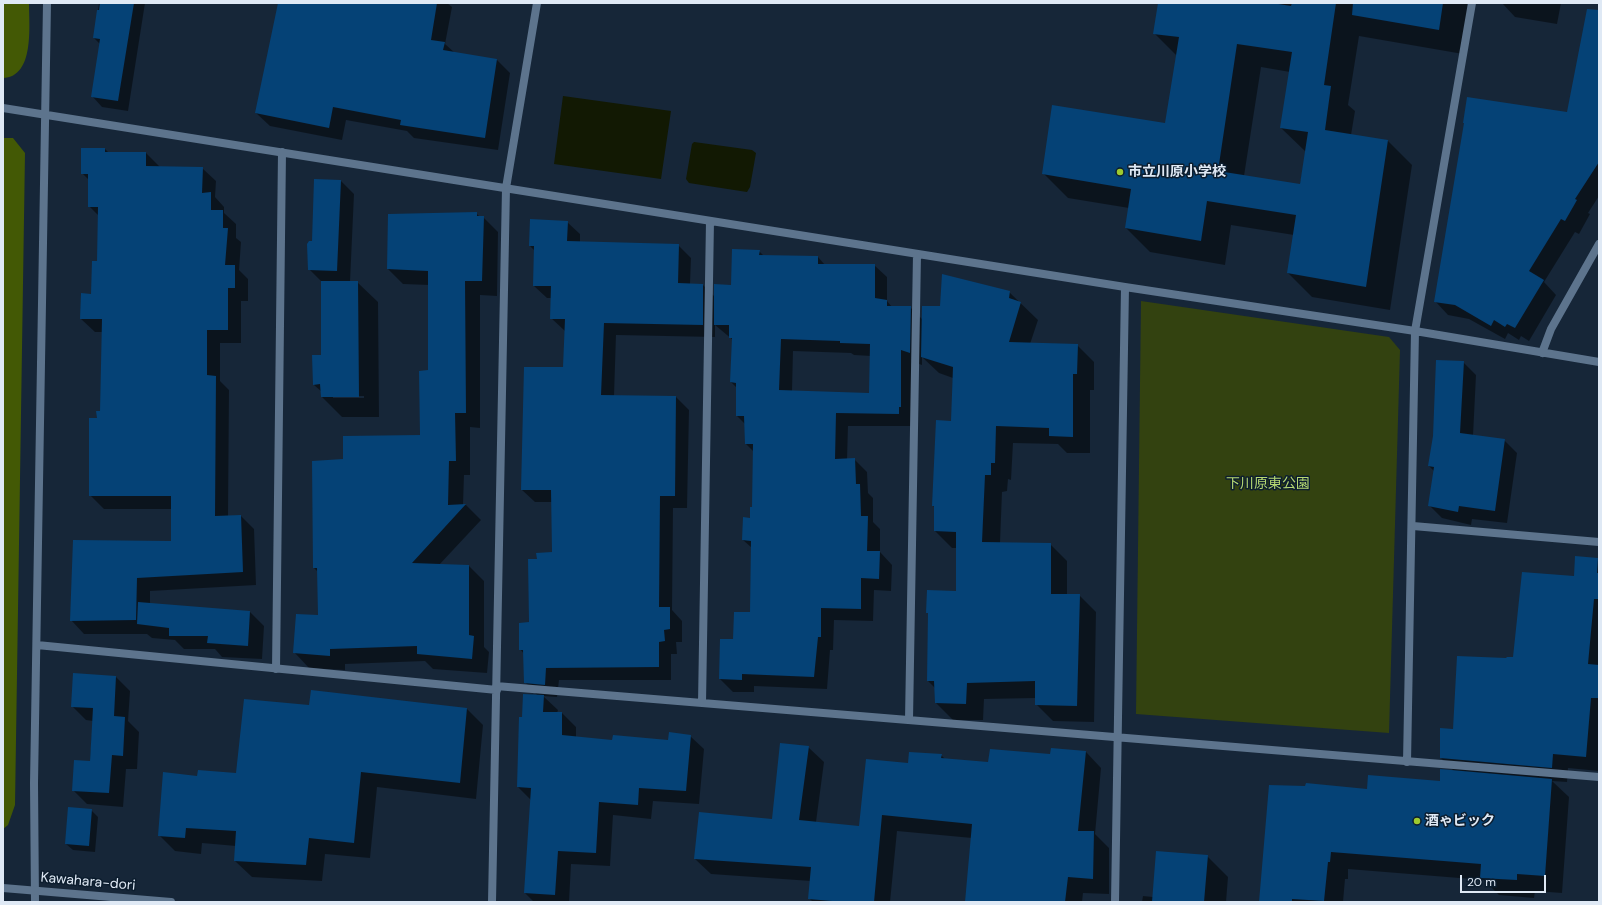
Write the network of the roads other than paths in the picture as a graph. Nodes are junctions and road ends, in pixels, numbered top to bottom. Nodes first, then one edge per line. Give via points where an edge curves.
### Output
1 (47, 3) edge
2 (537, 3) edge
3 (1472, 3) edge
4 (3, 108) edge
5 (46, 115) junction
6 (282, 152) junction
7 (506, 188) junction
8 (710, 221) junction
9 (1599, 244) edge
10 (917, 254) junction
11 (1125, 287) junction
12 (1415, 331) junction
13 (1542, 353) junction
14 (1599, 362) edge
15 (1413, 526) junction
16 (1599, 542) edge
17 (37, 645) junction
18 (276, 669) junction
19 (497, 688) junction
20 (702, 703) junction
21 (909, 720) junction
22 (1118, 738) junction
23 (1408, 762) junction
24 (1599, 777) edge
25 (3, 888) edge
26 (35, 891) junction
27 (35, 902) edge
28 (171, 902) edge
29 (492, 902) edge
30 (1115, 902) edge

1 - 5 street
2 - 7 street
3 - 12 street
4 - 5 street
5 - 6 street
5 - 17 street
6 - 7 street
6 - 18 street
7 - 8 street
7 - 19 street
8 - 10 street
8 - 20 street
9 - 13 street via 1551,329
10 - 11 street
10 - 21 street
11 - 12 street
11 - 22 street
12 - 13 street
12 - 15 street
13 - 14 street
15 - 16 street
15 - 23 street
17 - 18 street
17 - 26 street
18 - 19 street
19 - 20 street
19 - 29 street
20 - 21 street
21 - 22 street
22 - 23 street
22 - 30 street
23 - 24 street
25 - 26 street, Kawahara-dori
26 - 27 street
26 - 28 street, Kawahara-dori

